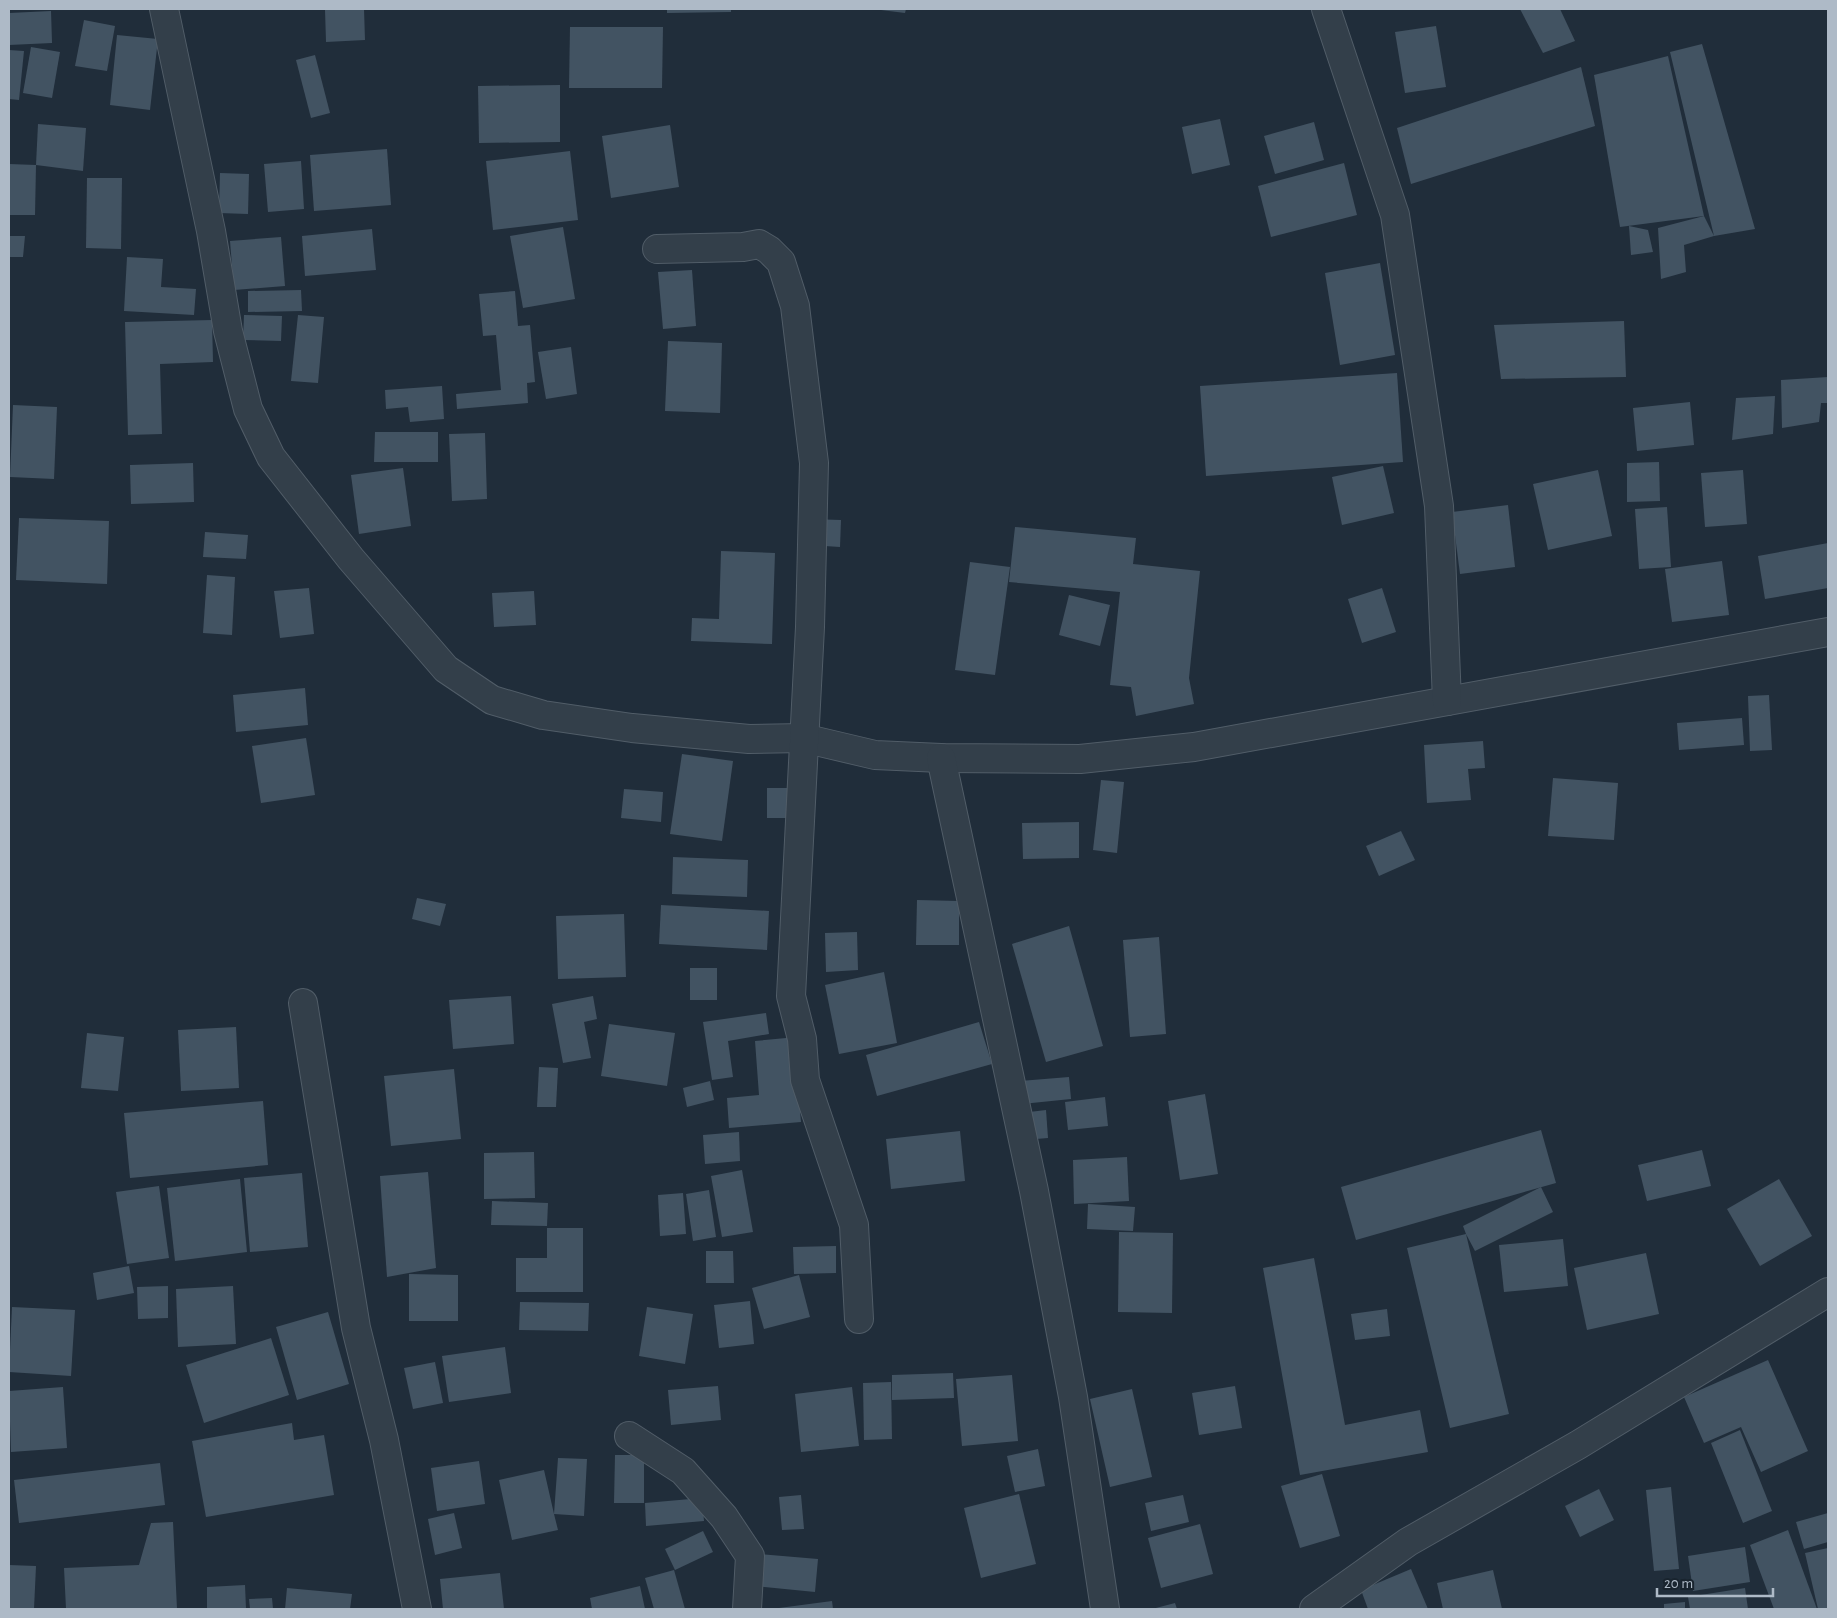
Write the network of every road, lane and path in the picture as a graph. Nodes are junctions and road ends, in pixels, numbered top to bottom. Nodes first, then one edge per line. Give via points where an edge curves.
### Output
1 (164, 9) edge
2 (1326, 9) edge
3 (657, 249) dead end
4 (1828, 632) edge
5 (1447, 701) junction
6 (803, 738) junction
7 (941, 758) junction
8 (303, 1003) dead end
9 (1828, 1292) edge
10 (859, 1319) dead end
11 (630, 1436) dead end
12 (417, 1609) edge
13 (747, 1609) edge
14 (1105, 1609) edge
15 (1314, 1609) edge

1 - 6 street via 211,230 228,331 248,409 271,457 351,559 446,669 492,700 543,714 632,728 739,738
2 - 5 street via 1395,215 1439,506
3 - 6 street via 759,244 781,262 795,306 814,463 810,627
4 - 5 street
5 - 7 street via 1185,748 1080,759
6 - 7 street via 874,754
6 - 10 street via 791,996 802,1039 805,1080 854,1225
7 - 14 street via 1034,1191 1073,1397
8 - 12 street via 356,1328 384,1440
9 - 15 street via 1578,1445 1408,1542
11 - 13 street via 683,1471 740,1540 750,1556

